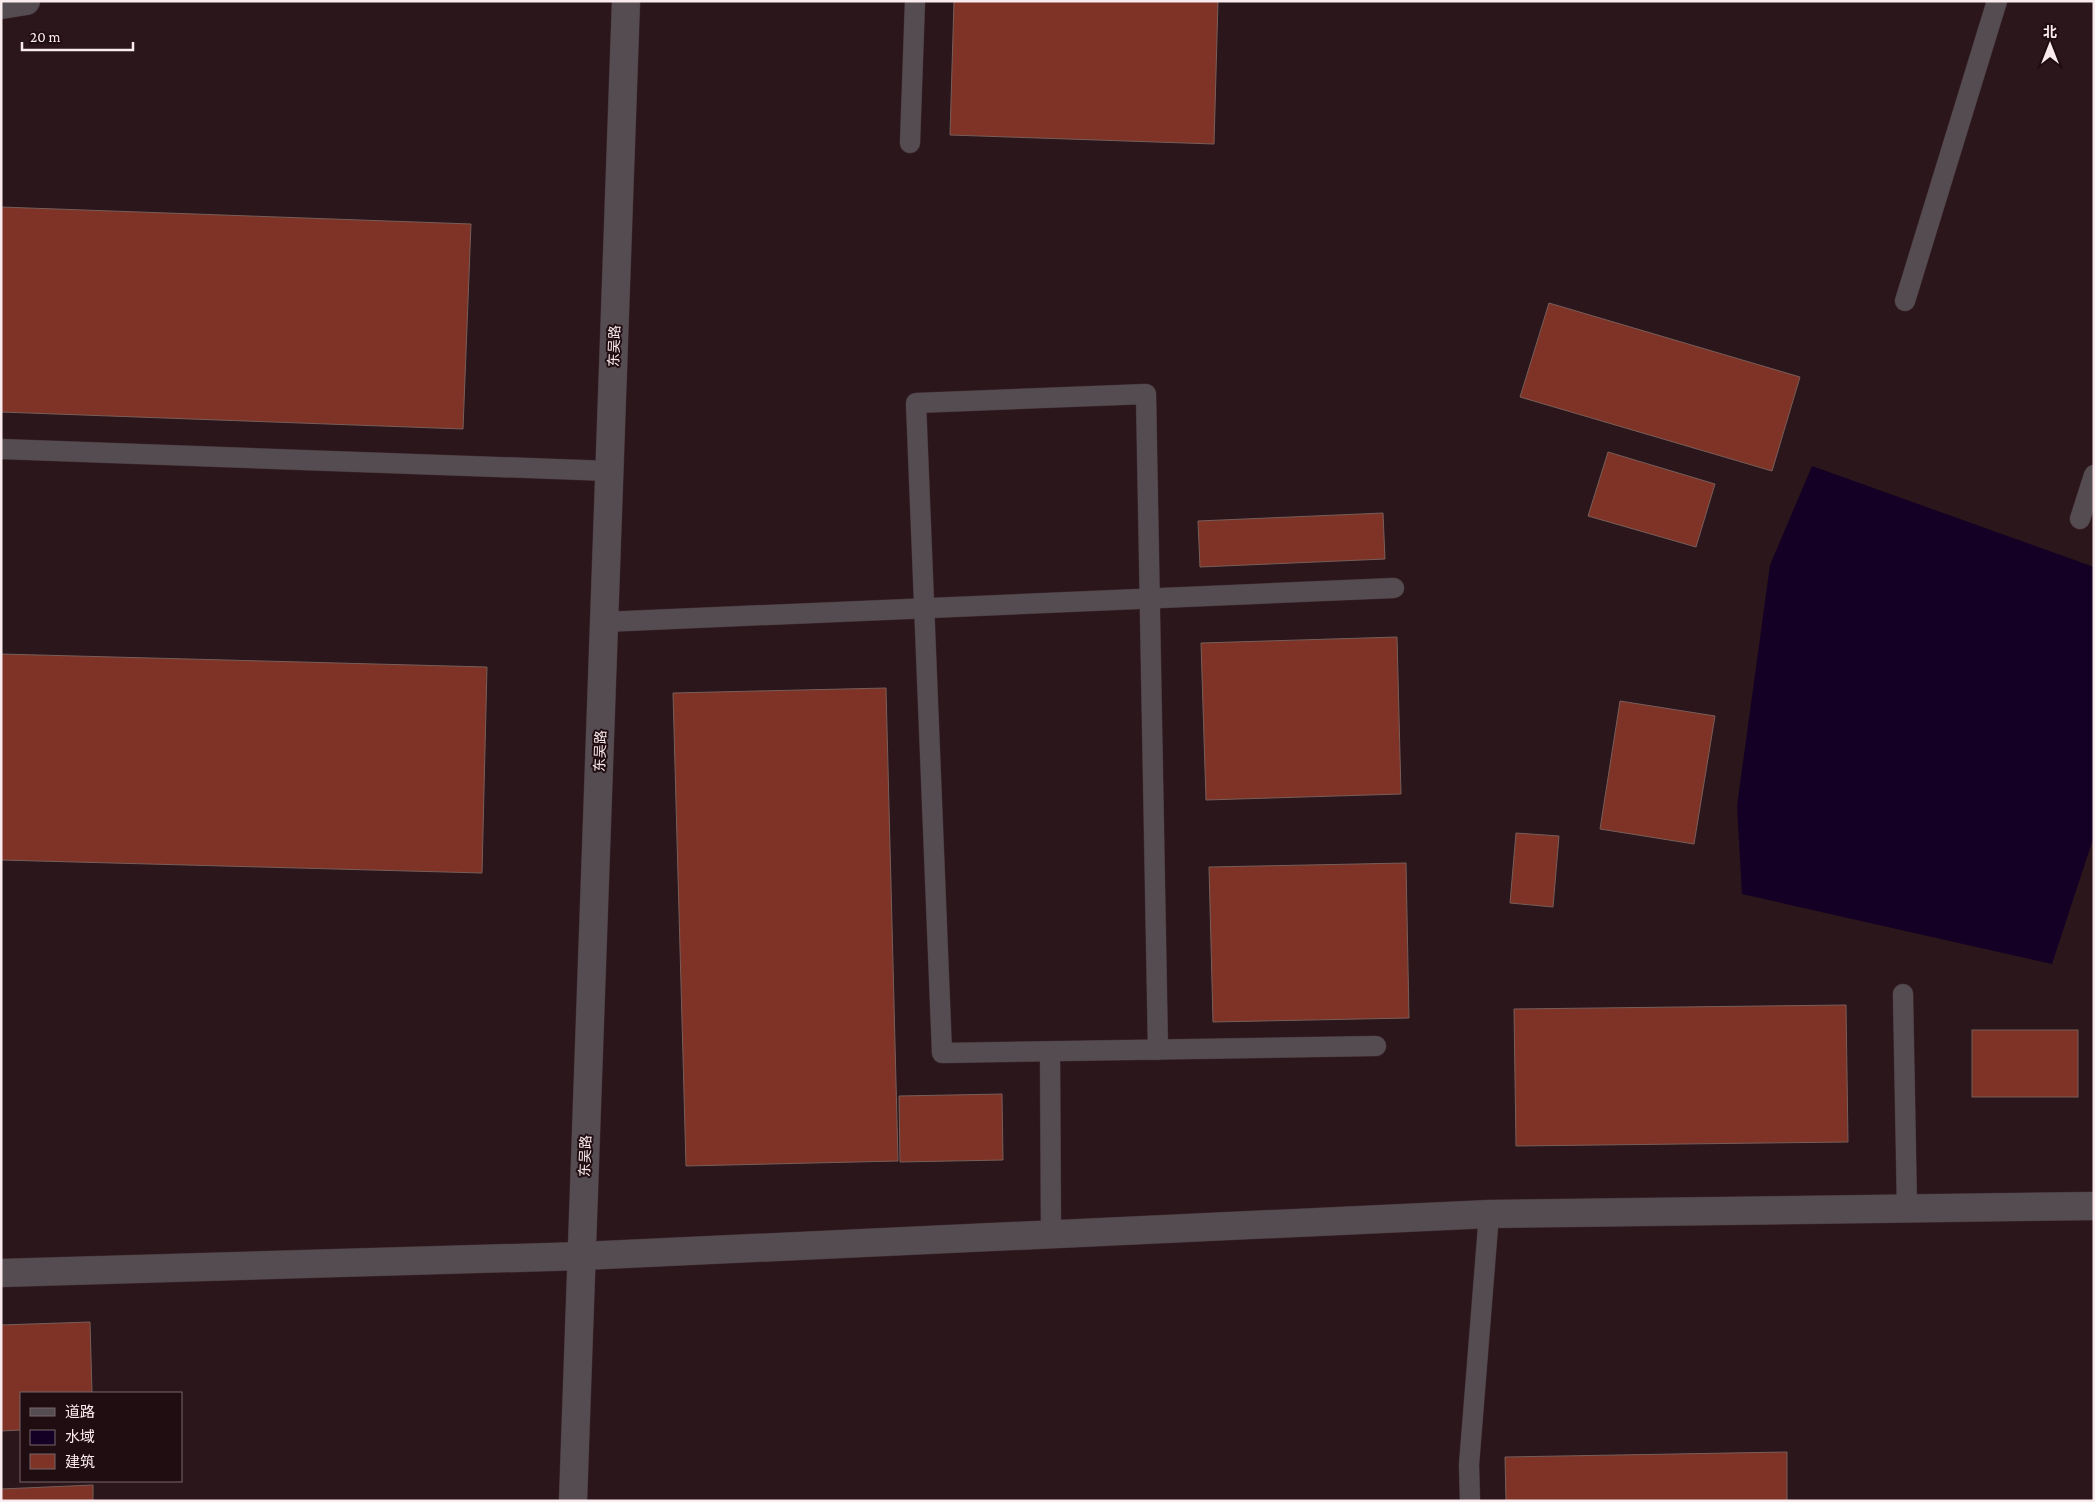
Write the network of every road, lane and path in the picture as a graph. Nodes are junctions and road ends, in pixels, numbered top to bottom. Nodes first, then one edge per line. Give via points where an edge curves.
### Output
1 (26, 1) edge
2 (626, 1) edge
3 (916, 1) edge
4 (1996, 1) edge
5 (1, 5) edge
6 (910, 142) dead end
7 (1905, 301) dead end
8 (1, 449) edge
9 (609, 471) junction
10 (2094, 475) edge
11 (2080, 519) dead end
12 (1394, 588) dead end
13 (1150, 598) junction
14 (924, 608) junction
15 (604, 622) junction
16 (1904, 994) dead end
17 (1376, 1046) dead end
18 (1158, 1050) junction
19 (1050, 1052) junction
20 (2094, 1206) edge
21 (1907, 1208) junction
22 (1489, 1214) junction
23 (1051, 1234) junction
24 (582, 1256) junction
25 (1, 1273) edge
26 (573, 1501) edge
27 (1470, 1501) edge

1 - 5 street
2 - 9 street, 东吴路
3 - 6 lane
4 - 7 lane
8 - 9 lane
9 - 15 street, 东吴路
10 - 11 lane
12 - 13 lane
13 - 14 lane
13 - 14 lane via 1146,394 916,403
13 - 18 lane
14 - 15 lane
14 - 19 lane via 942,1053
15 - 24 street, 东吴路
16 - 21 lane
17 - 18 lane
18 - 19 lane
19 - 23 lane
20 - 21 street
21 - 22 street
22 - 23 street
22 - 27 lane via 1469,1464
23 - 24 street
24 - 25 street
24 - 26 street, 东吴路

